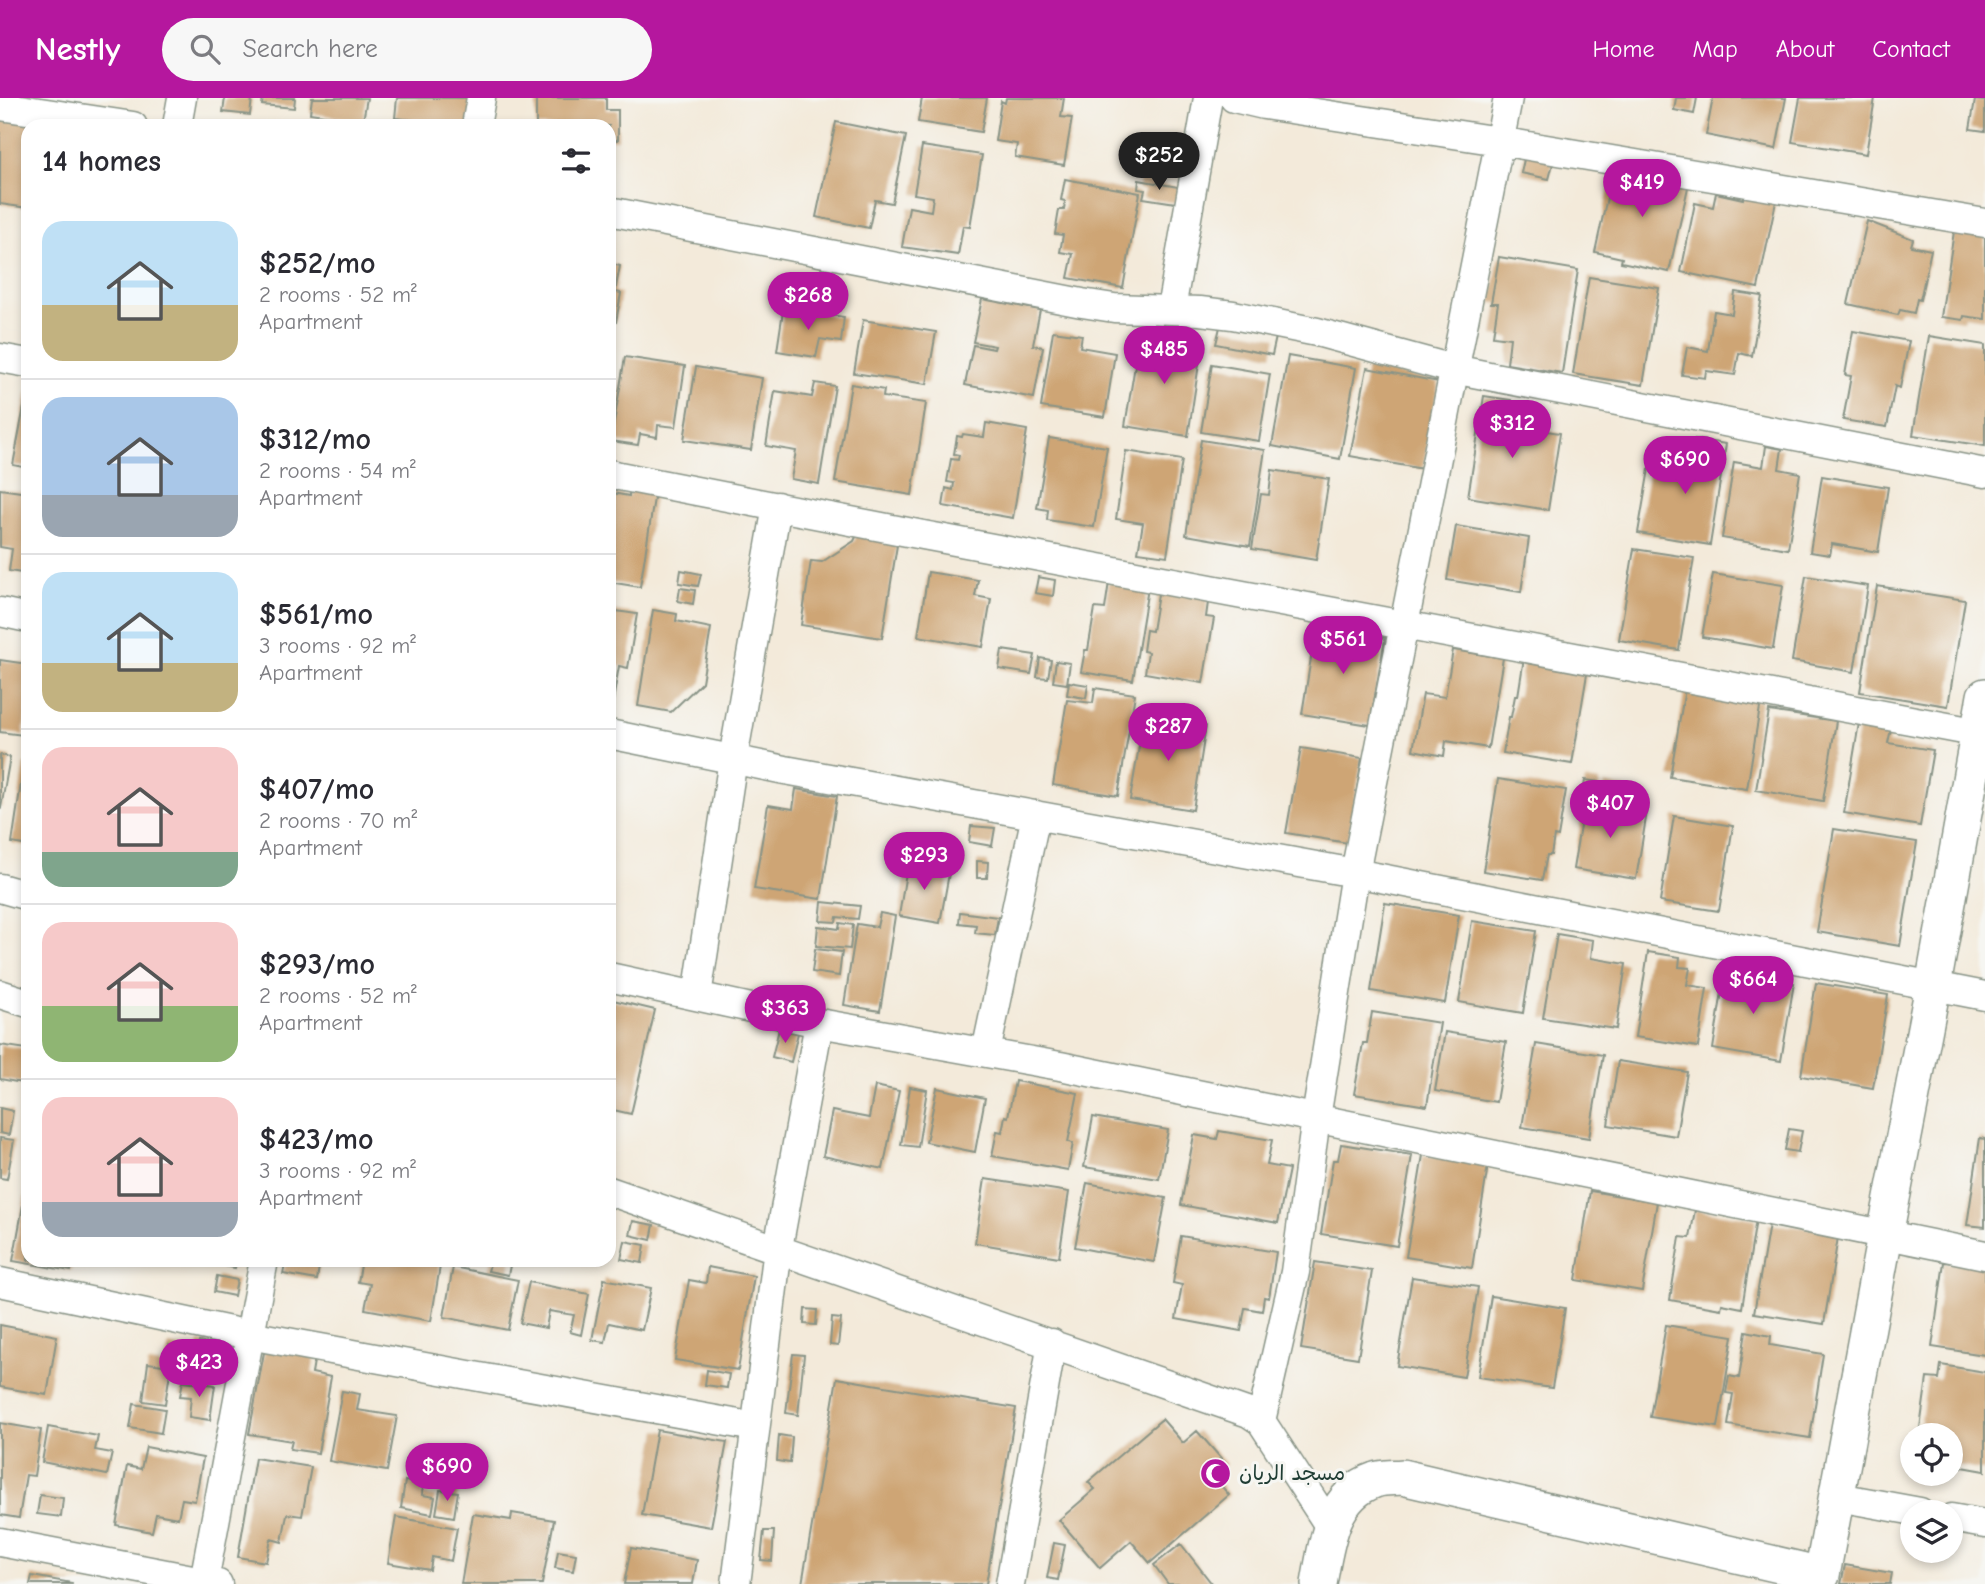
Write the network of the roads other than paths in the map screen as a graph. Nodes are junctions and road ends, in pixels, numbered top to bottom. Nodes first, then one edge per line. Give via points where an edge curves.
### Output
1 (182, 98) edge
2 (481, 98) edge
3 (1208, 98) edge
4 (1234, 98) edge
5 (1508, 98) edge
6 (0, 107) edge
7 (84, 119) edge
8 (178, 119) edge
9 (477, 119) edge
10 (1499, 141) junction
11 (616, 212) edge
12 (1985, 223) edge
13 (1171, 309) junction
14 (0, 358) edge
15 (21, 362) edge
16 (1453, 369) junction
17 (1985, 473) edge
18 (616, 475) edge
19 (777, 506) junction
20 (0, 612) edge
21 (21, 616) edge
22 (1404, 624) junction
23 (1985, 696) edge
24 (1982, 733) edge
25 (616, 735) edge
26 (733, 759) junction
27 (1036, 816) junction
28 (1355, 873) junction
29 (0, 888) edge
30 (21, 893) edge
31 (616, 979) edge
32 (1933, 986) junction
33 (0, 994) edge
34 (697, 996) junction
35 (1985, 996) edge
36 (21, 1001) edge
37 (819, 1023) junction
38 (986, 1052) junction
39 (1316, 1118) junction
40 (616, 1193) edge
41 (1885, 1235) junction
42 (778, 1248) junction
43 (1985, 1255) edge
44 (263, 1267) edge
45 (0, 1282) edge
46 (249, 1335) junction
47 (1052, 1343) junction
48 (1261, 1421) junction
49 (755, 1427) junction
50 (1838, 1497) junction
51 (1900, 1508) edge
52 (1963, 1520) edge
53 (1985, 1524) edge
54 (1330, 1527) junction
55 (0, 1542) edge
56 (1822, 1580) edge
57 (211, 1583) edge
58 (736, 1584) edge
59 (1010, 1584) edge
60 (1319, 1584) edge

1 - 8 street
2 - 9 street
3 - 13 street
4 - 10 street
5 - 10 street
6 - 7 street
10 - 12 street
10 - 16 street
11 - 13 street via 1082,303
13 - 16 street via 1233,315 1317,332
14 - 15 street
16 - 17 street
16 - 22 street
18 - 19 street
19 - 22 street
19 - 26 street
20 - 21 street
22 - 24 street
22 - 28 street
23 - 24 street
24 - 32 street
25 - 26 street
26 - 27 street
26 - 34 street
27 - 28 street
27 - 38 street
28 - 32 street
28 - 39 street
29 - 30 street
31 - 34 street
32 - 35 street
32 - 41 street
33 - 36 street
34 - 37 street
37 - 38 street
37 - 42 street
38 - 39 street
39 - 41 street
39 - 48 street via 1295,1272
40 - 42 street
41 - 43 street
41 - 50 street
42 - 47 street
42 - 49 street
44 - 46 street
45 - 46 street
46 - 49 street
46 - 57 street
47 - 48 street
47 - 59 street
48 - 54 street
49 - 58 street
50 - 51 street
50 - 56 street
52 - 53 street
54 - 56 street via 1352,1493 1376,1479 1402,1477
54 - 60 street
55 - 57 street

